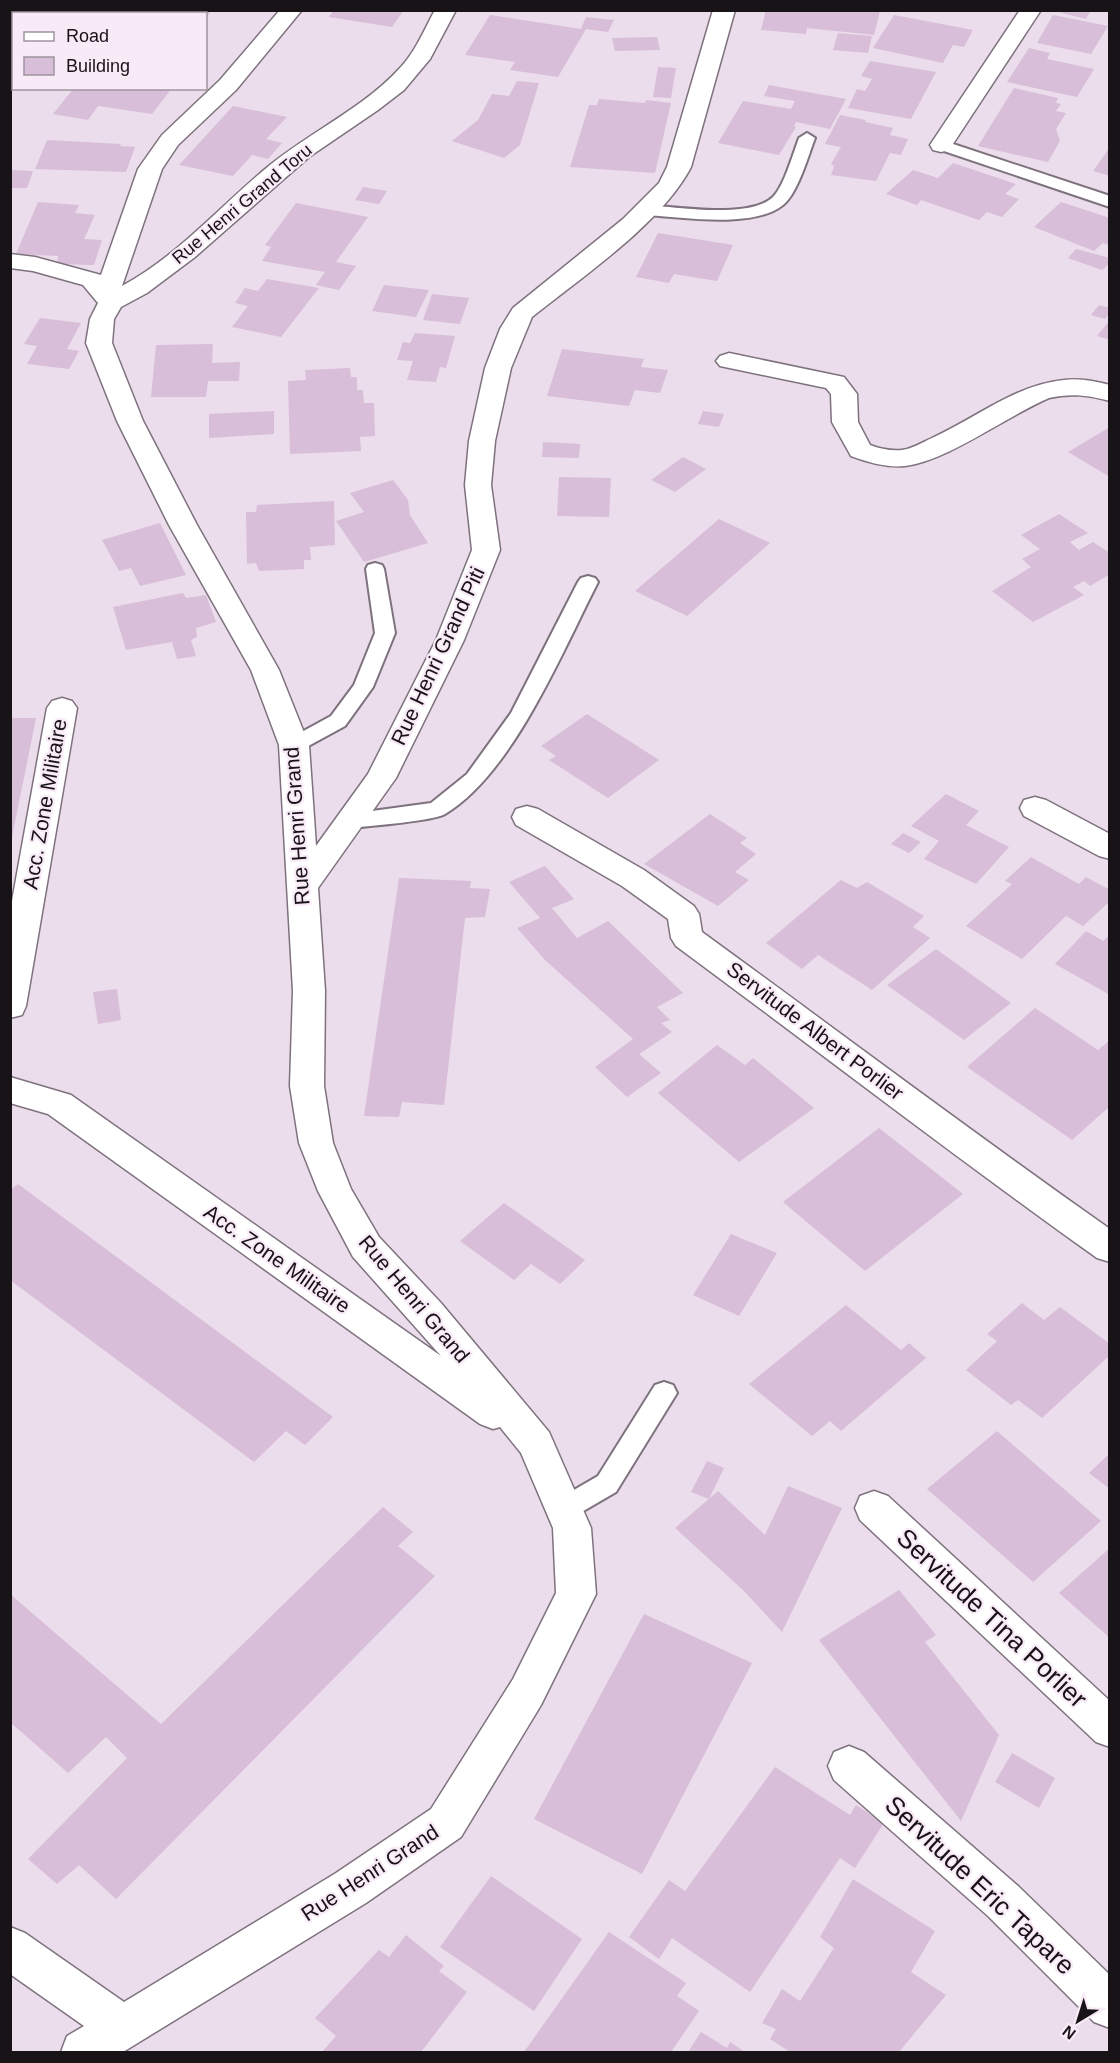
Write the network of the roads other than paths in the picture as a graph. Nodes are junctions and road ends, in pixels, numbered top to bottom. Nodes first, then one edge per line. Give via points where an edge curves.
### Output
1 (292, 10) edge
2 (446, 10) edge
3 (724, 10) edge
4 (1031, 10) edge
5 (807, 138) dead end
6 (941, 145) joint
7 (1110, 202) edge
8 (646, 210) junction
9 (10, 261) edge
10 (117, 295) junction
11 (729, 361) dead end
12 (1110, 393) edge
13 (375, 568) dead end
14 (588, 582) dead end
15 (62, 708) dead end
16 (294, 745) junction
17 (1035, 808) dead end
18 (527, 818) dead end
19 (350, 821) junction
20 (1110, 848) edge
21 (302, 888) junction
22 (10, 1006) edge
23 (10, 1090) edge
24 (1110, 1248) edge
25 (664, 1393) dead end
26 (536, 1443) junction
27 (874, 1508) dead end
28 (564, 1509) junction
29 (1110, 1728) edge
30 (849, 1766) dead end
31 (10, 1948) edge
32 (1110, 2006) edge
33 (122, 2026) junction
34 (83, 2052) edge

1 - 10 street, Rue Henri Grand via 228,85 170,140 150,169
2 - 10 street, Rue Henri Grand Toru via 409,72 383,96 301,152 218,226
3 - 8 street, Rue Henri Grand Piti via 679,167 669,186
4 - 6 street
5 - 8 lane via 780,200 764,209 713,213
6 - 7 lane
8 - 19 street, Rue Henri Grand Piti via 522,313 513,329 498,368 482,441 478,484 486,550 450,640 387,767
9 - 10 street via 92,280
10 - 16 street, Rue Henri Grand via 102,319 99,343 130,421 265,670
11 - 12 street via 835,382 844,394 845,422 860,450 878,457 907,458 952,440 1022,399 1075,385
13 - 16 lane via 385,633 363,687 338,721
14 - 19 lane via 520,716 474,779 438,810
15 - 22 street, Acc. Zone Militaire
16 - 21 street, Rue Henri Grand
17 - 20 street
18 - 24 street, Servitude Albert Porlier via 633,878 683,914 687,938
19 - 21 street, Rue Henri Grand Piti
21 - 26 street, Rue Henri Grand via 309,991 307,1086 316,1143 335,1191 366,1246
23 - 26 street, Acc. Zone Militaire via 59,1104
25 - 28 lane via 607,1484
26 - 28 street, Rue Henri Grand
27 - 29 street, Servitude Tina Porlier
28 - 33 street, Rue Henri Grand via 572,1528 576,1594 527,1692 446,1823 351,1888
30 - 32 street, Servitude Eric Tapare via 1003,1901
31 - 33 street
33 - 34 street, Rue Henri Grand

